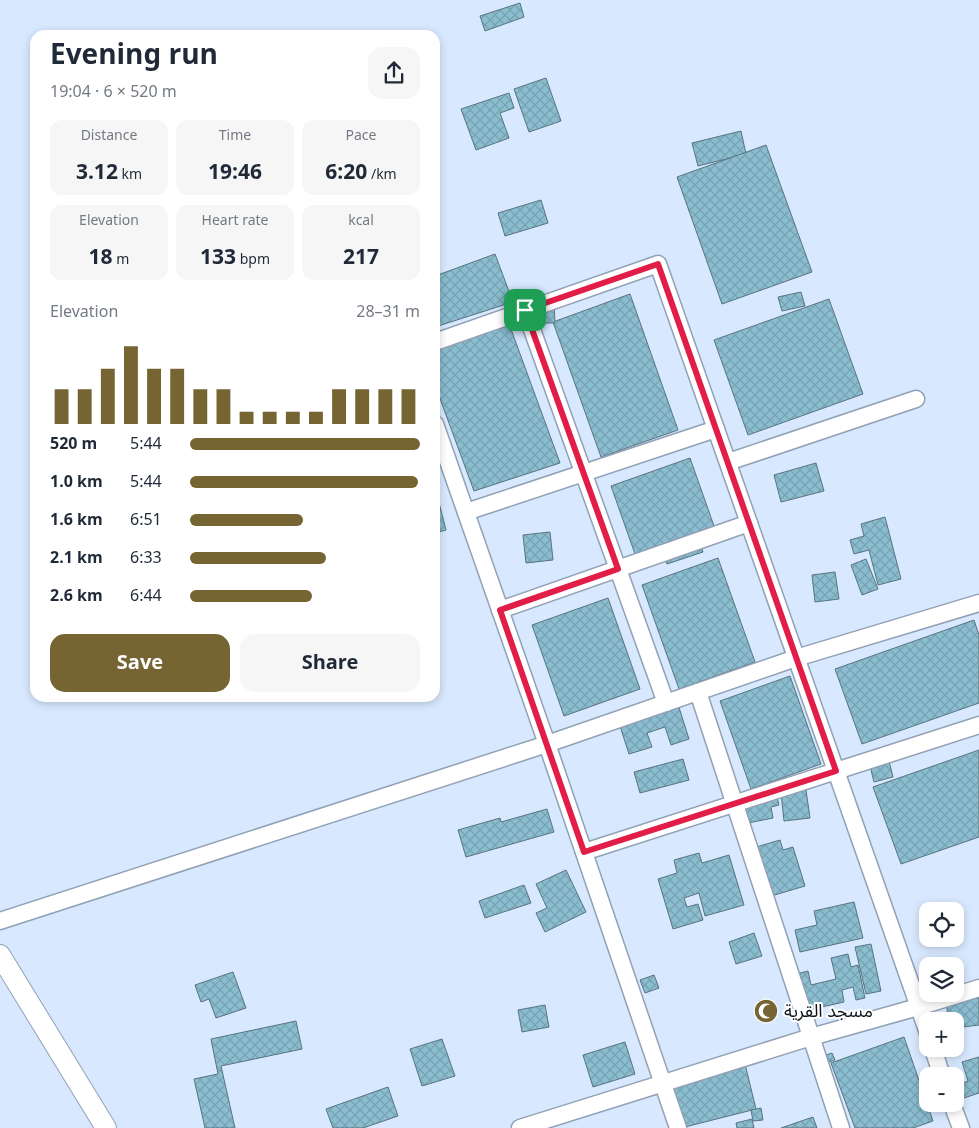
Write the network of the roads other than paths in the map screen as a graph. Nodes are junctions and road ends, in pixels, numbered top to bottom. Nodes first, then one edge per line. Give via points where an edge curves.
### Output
1 (525, 310) junction
2 (440, 340) edge
3 (916, 400) dead end
4 (716, 428) junction
5 (440, 438) edge
6 (728, 462) junction
7 (583, 472) junction
8 (466, 512) junction
9 (749, 523) junction
10 (618, 569) junction
11 (979, 603) edge
12 (500, 610) junction
13 (796, 658) junction
14 (698, 692) junction
15 (666, 703) junction
16 (979, 725) edge
17 (547, 744) junction
18 (836, 771) junction
19 (735, 804) junction
20 (584, 852) junction
21 (0, 921) edge
22 (0, 955) edge
23 (979, 988) edge
24 (918, 1007) junction
25 (920, 1012) edge
26 (811, 1037) junction
27 (663, 1083) junction
28 (955, 1112) edge
29 (550, 1124) edge
30 (106, 1128) edge
31 (520, 1128) edge
32 (678, 1128) edge
33 (841, 1128) edge
34 (961, 1128) edge

1 - 2 street
1 - 4 street via 658,264
1 - 7 street
3 - 6 street
4 - 6 street
4 - 7 street
5 - 8 street
6 - 9 street
7 - 8 street
7 - 10 street
8 - 12 street
9 - 10 street
9 - 13 street
10 - 12 street
10 - 15 street
11 - 13 street
12 - 17 street
13 - 14 street
13 - 18 street
14 - 15 street
14 - 19 street
15 - 17 street
16 - 18 street
17 - 20 street
17 - 21 street
18 - 19 street
18 - 24 street
19 - 20 street
19 - 26 street
20 - 27 street
22 - 30 street
23 - 24 street
24 - 25 street
24 - 26 street
26 - 27 street
26 - 33 street
27 - 29 street
27 - 32 street
28 - 34 street
29 - 31 street

